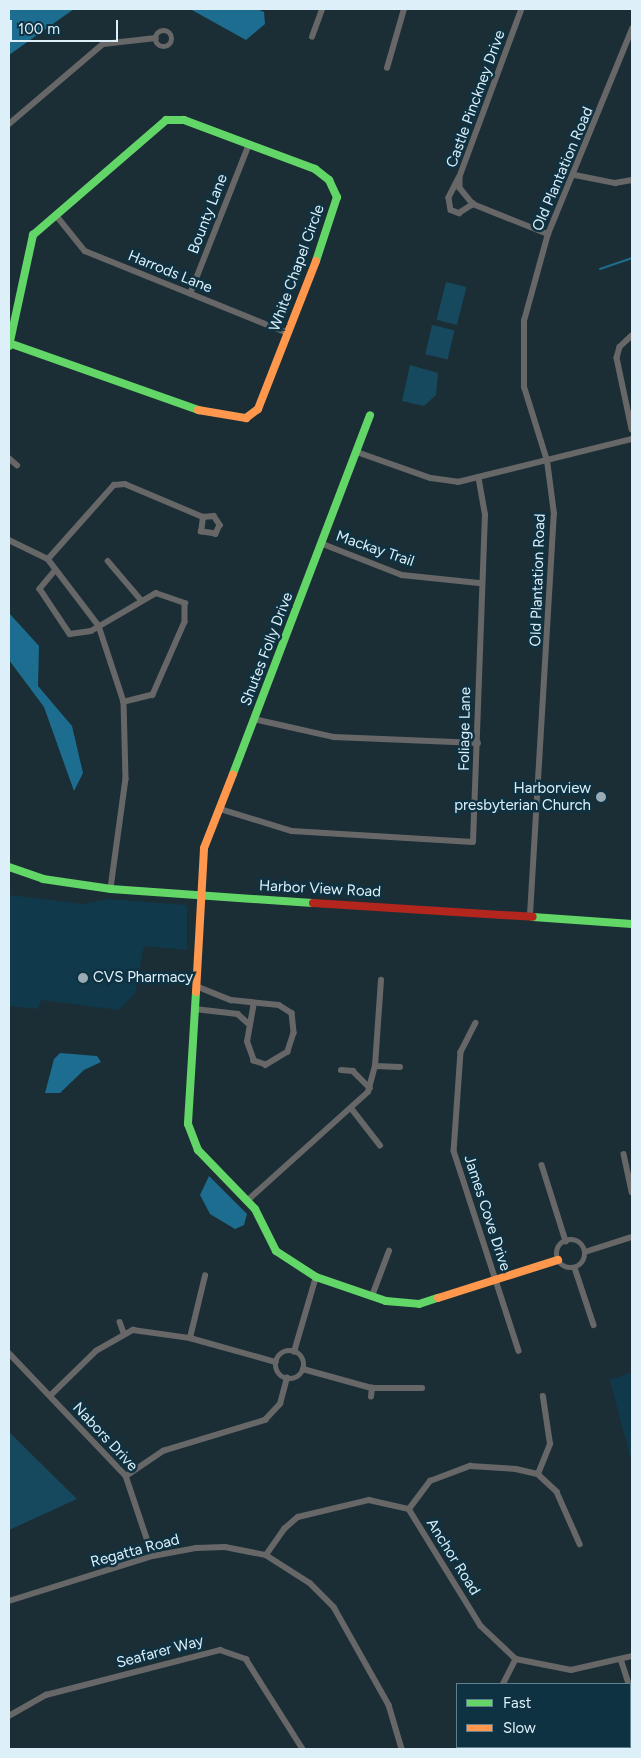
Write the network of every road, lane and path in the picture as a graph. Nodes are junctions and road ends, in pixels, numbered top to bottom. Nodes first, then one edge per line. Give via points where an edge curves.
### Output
1 (322, 9) edge
2 (404, 9) edge
3 (522, 9) edge
4 (632, 29) edge
5 (312, 37) dead end
6 (156, 38) dead end
7 (387, 68) dead end
8 (9, 124) edge
9 (249, 144) junction
10 (575, 175) junction
11 (460, 177) junction
12 (632, 180) edge
13 (473, 204) junction
14 (56, 215) junction
15 (548, 234) junction
16 (190, 294) junction
17 (288, 333) junction
18 (632, 336) edge
19 (9, 344) edge
20 (370, 415) dead end
21 (632, 429) edge
22 (632, 439) edge
23 (358, 452) junction
24 (9, 458) edge
25 (547, 461) junction
26 (17, 466) dead end
27 (479, 480) junction
28 (203, 517) dead end
29 (9, 540) edge
30 (323, 544) junction
31 (48, 559) junction
32 (108, 561) dead end
33 (56, 570) junction
34 (479, 583) junction
35 (142, 601) junction
36 (99, 626) junction
37 (124, 702) junction
38 (254, 719) junction
39 (478, 743) junction
40 (220, 809) junction
41 (9, 867) edge
42 (112, 889) junction
43 (202, 896) junction
44 (530, 915) junction
45 (632, 924) edge
46 (381, 980) dead end
47 (196, 986) junction
48 (254, 1004) junction
49 (195, 1010) junction
50 (248, 1023) junction
51 (476, 1023) dead end
52 (375, 1066) junction
53 (400, 1067) dead end
54 (341, 1070) dead end
55 (370, 1088) junction
56 (352, 1109) junction
57 (380, 1145) dead end
58 (624, 1154) dead end
59 (542, 1165) dead end
60 (632, 1192) edge
61 (248, 1200) junction
62 (632, 1237) edge
63 (566, 1241) junction
64 (389, 1251) dead end
65 (585, 1252) junction
66 (558, 1260) junction
67 (575, 1268) junction
68 (205, 1276) dead end
69 (316, 1277) junction
70 (496, 1280) junction
71 (372, 1296) junction
72 (120, 1322) dead end
73 (594, 1325) dead end
74 (124, 1333) junction
75 (190, 1338) junction
76 (519, 1351) dead end
77 (294, 1352) junction
78 (9, 1353) edge
79 (276, 1362) junction
80 (303, 1369) junction
81 (287, 1378) junction
82 (372, 1388) junction
83 (422, 1388) dead end
84 (50, 1396) junction
85 (371, 1396) dead end
86 (543, 1396) dead end
87 (538, 1474) junction
88 (126, 1476) junction
89 (409, 1509) junction
90 (580, 1544) dead end
91 (266, 1555) junction
92 (153, 1556) junction
93 (9, 1601) edge
94 (632, 1656) edge
95 (516, 1659) junction
96 (621, 1659) junction
97 (504, 1683) edge
98 (628, 1683) edge
99 (9, 1716) edge
100 (303, 1749) edge
101 (402, 1749) edge

1 - 5 street
2 - 7 street
3 - 11 street, Castle Pinckney Drive
4 - 10 street, Old Plantation Road
6 - 8 street via 103,44
9 - 14 street, White Chapel Circle via 184,120 166,120
9 - 16 street, Bounty Lane
9 - 17 street, White Chapel Circle via 315,169 330,180 337,197
10 - 12 street via 615,183
10 - 15 street, Old Plantation Road
11 - 13 street, Castle Pinckney Drive via 460,188
11 - 13 street via 449,198 451,210 460,213
13 - 15 street
14 - 16 street, Harrods Lane via 85,251
14 - 19 street, White Chapel Circle via 34,235
15 - 25 street, Old Plantation Road via 524,321 524,387
16 - 17 street, Harrods Lane
17 - 19 street, White Chapel Circle via 258,408 232,420
18 - 21 street via 620,347 617,358
20 - 23 street, Shutes Folly Drive
22 - 25 street
23 - 27 street via 431,478
23 - 30 street, Shutes Folly Drive
24 - 26 street
25 - 27 street
25 - 44 street, Old Plantation Road via 554,514
27 - 34 street, Foliage Lane via 485,499
28 - 31 street via 125,484 114,484
29 - 31 street
30 - 34 street, Mackay Trail via 402,575
30 - 38 street, Shutes Folly Drive
31 - 33 street
32 - 35 street
33 - 36 street
33 - 36 street via 40,589 61,626 70,634 82,634
34 - 39 street, Foliage Lane
35 - 36 street
35 - 37 street via 156,593 185,603 187,614 153,695
36 - 37 street
37 - 42 street via 126,779
38 - 39 street via 334,737
38 - 40 street, Shutes Folly Drive
39 - 40 street, Foliage Lane via 473,842 292,831
40 - 43 street, Shutes Folly Drive via 204,848
41 - 42 street, Harbor View Road via 43,878
42 - 43 street, Harbor View Road
43 - 44 street, Harbor View Road
43 - 47 street, Shutes Folly Drive
44 - 45 street, Harbor View Road
46 - 52 street
47 - 48 street
47 - 49 street, Shutes Folly Drive
48 - 50 street
48 - 50 street via 280,1005 292,1013 294,1033 288,1052 266,1066 254,1061 247,1042
49 - 50 street via 238,1014
49 - 61 street, Shutes Folly Drive via 188,1124 192,1138
51 - 70 street, James Cove Drive via 461,1052 454,1151
52 - 53 street
52 - 55 street
54 - 55 street via 353,1071
55 - 56 street
56 - 57 street
56 - 61 street
58 - 60 street
59 - 63 street
61 - 69 street, Shutes Folly Drive via 276,1251
62 - 65 street
63 - 65 street via 577,1241
63 - 66 street via 558,1247
64 - 71 street
65 - 67 street
66 - 67 street
66 - 70 street, Shutes Folly Drive
67 - 73 street
68 - 75 street
69 - 71 street, Shutes Folly Drive
69 - 77 street
70 - 71 street, Shutes Folly Drive via 419,1304
70 - 76 street, James Cove Drive
72 - 74 street
74 - 75 street via 147,1329
74 - 84 street via 96,1351
75 - 79 street
77 - 79 street via 283,1353
77 - 80 street via 302,1358
78 - 84 street, Nabors Drive
79 - 81 street via 277,1370
80 - 81 street via 297,1377
80 - 82 street
81 - 88 street via 280,1404 265,1420 163,1451
82 - 83 street
82 - 85 street
84 - 88 street, Nabors Drive
86 - 87 street via 550,1444
87 - 89 street via 497,1465 470,1466 430,1481
87 - 90 street via 557,1492
88 - 92 street, Nabors Drive
89 - 91 street, Anchor Road via 370,1500 298,1518 284,1529
89 - 95 street, Anchor Road via 481,1626
91 - 92 street, Regatta Road via 225,1546
91 - 101 street, Regatta Road via 310,1582 334,1607 389,1704
92 - 93 street, Regatta Road
94 - 96 street
95 - 96 street via 572,1670
95 - 97 street
96 - 98 street
99 - 100 street, Seafarer Way via 46,1695 220,1650 246,1659

